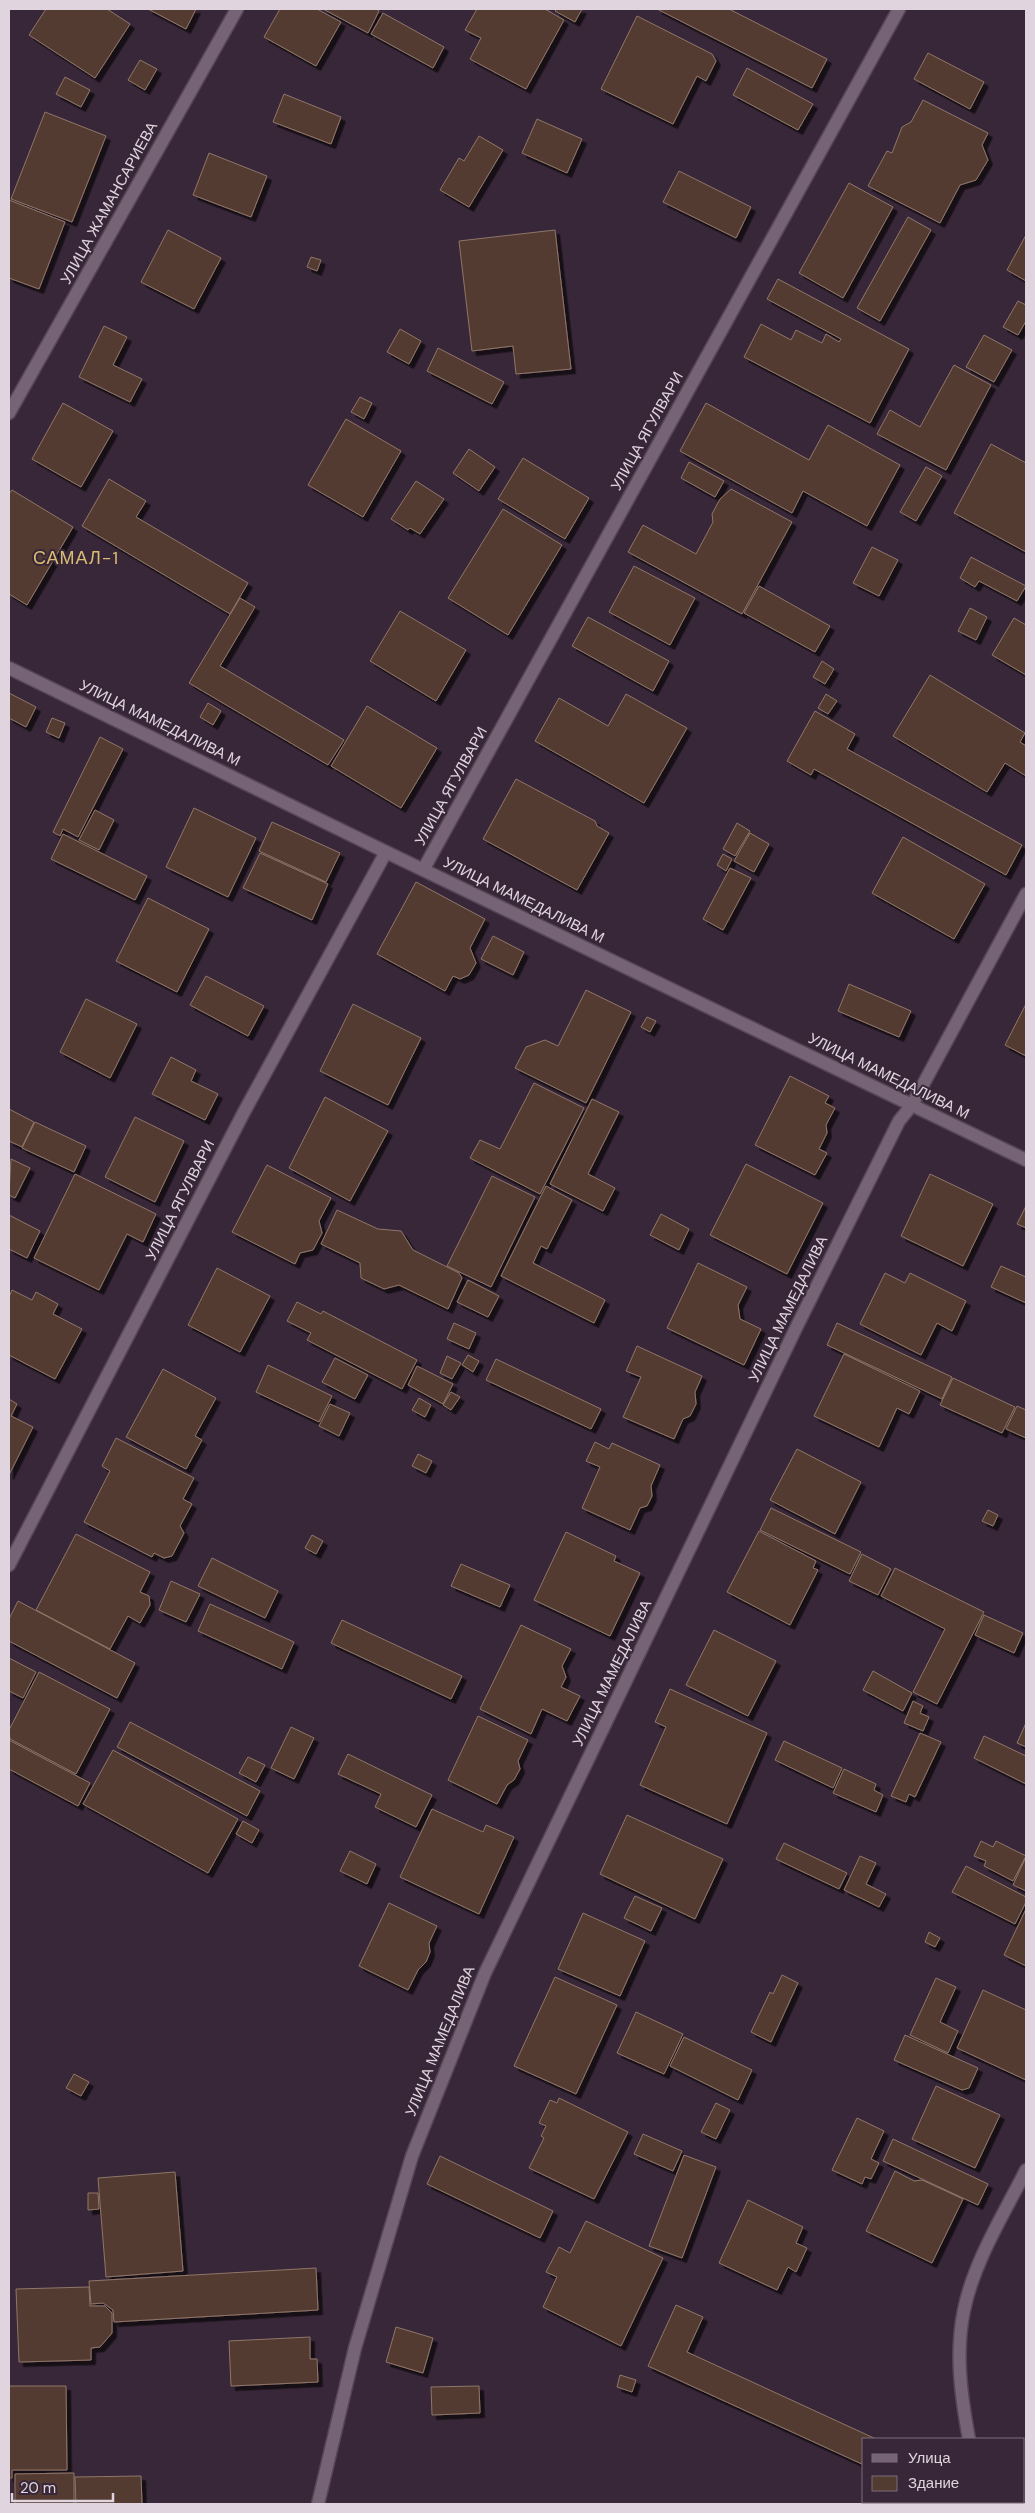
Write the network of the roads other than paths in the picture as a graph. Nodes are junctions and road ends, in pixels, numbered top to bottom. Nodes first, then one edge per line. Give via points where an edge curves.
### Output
1 (237, 9) edge
2 (900, 9) edge
3 (9, 413) edge
4 (9, 668) edge
5 (386, 852) junction
6 (423, 870) junction
7 (1026, 894) edge
8 (912, 1105) junction
9 (1026, 1160) edge
10 (9, 1565) edge
11 (1026, 2170) edge
12 (969, 2438) edge
13 (318, 2504) edge

1 - 3 street, УЛИЦА ЖАМАНСАРИЕВА
2 - 6 street, УЛИЦА ЯГУЛВАРИ
4 - 5 street, УЛИЦА МАМЕДАЛИВА М
5 - 6 street, УЛИЦА МАМЕДАЛИВА М
5 - 10 street, УЛИЦА ЯГУЛВАРИ via 244,1112
6 - 8 street, УЛИЦА МАМЕДАЛИВА М
7 - 8 street, УЛИЦА МАМЕДАЛИВА
8 - 9 street, УЛИЦА МАМЕДАЛИВА М
8 - 13 street, УЛИЦА МАМЕДАЛИВА via 899,1121 797,1326 485,1973 412,2156 356,2348
11 - 12 street via 989,2243 964,2309 959,2350 961,2398

